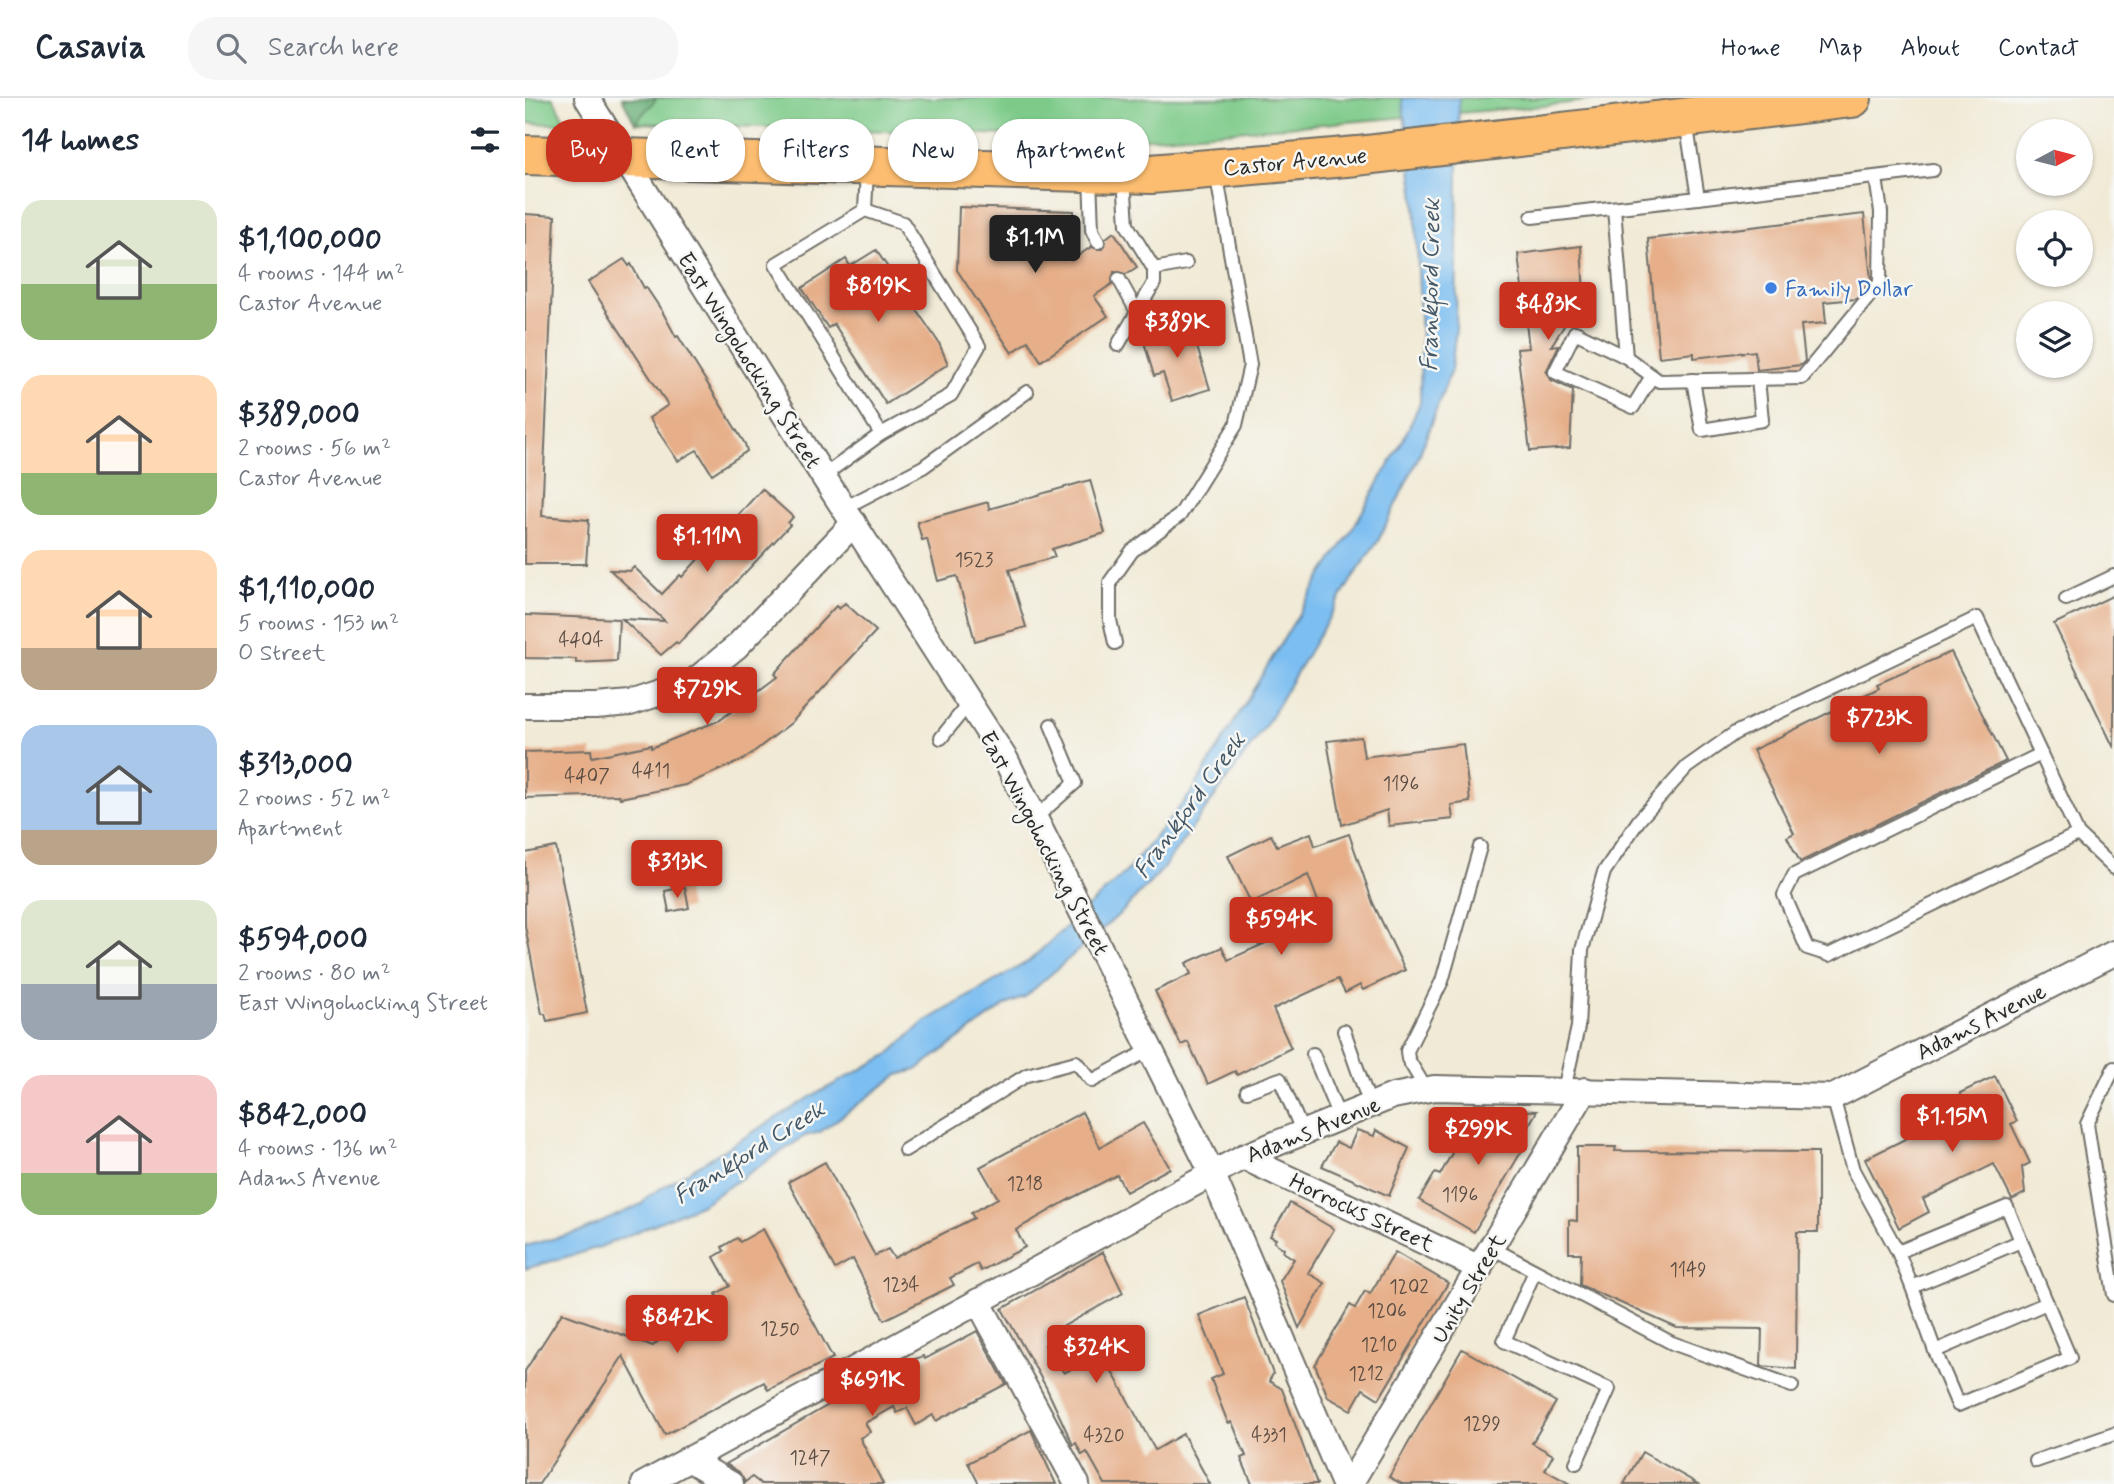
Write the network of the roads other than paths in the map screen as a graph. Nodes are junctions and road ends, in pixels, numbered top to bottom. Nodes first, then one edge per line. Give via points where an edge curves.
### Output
1 (587, 98) edge
2 (1852, 98) edge
3 (1685, 118) junction
4 (600, 119) edge
5 (525, 155) edge
6 (546, 156) edge
7 (632, 159) edge
8 (759, 163) edge
9 (874, 166) edge
10 (1215, 169) junction
11 (632, 170) edge
12 (992, 170) edge
13 (1933, 170) dead end
14 (1149, 171) edge
15 (1876, 178) junction
16 (866, 182) edge
17 (1105, 182) edge
18 (1110, 182) edge
19 (1697, 198) junction
20 (1614, 208) junction
21 (865, 210) junction
22 (1532, 217) dead end
23 (1098, 242) dead end
24 (1186, 263) dead end
25 (1154, 269) junction
26 (1119, 279) dead end
27 (1136, 310) junction
28 (1118, 345) dead end
29 (1626, 357) junction
30 (1652, 376) junction
31 (1758, 379) junction
32 (1693, 380) junction
33 (1027, 392) dead end
34 (881, 434) junction
35 (823, 476) junction
36 (849, 516) junction
37 (2114, 576) edge
38 (2066, 599) dead end
39 (1115, 643) dead end
40 (969, 703) junction
41 (525, 706) edge
42 (1051, 725) dead end
43 (941, 738) dead end
44 (2041, 754) junction
45 (1034, 819) junction
46 (2078, 834) junction
47 (1480, 847) dead end
48 (2114, 868) edge
49 (2114, 953) edge
50 (1344, 1031) dead end
51 (1151, 1049) junction
52 (1313, 1054) dead end
53 (2114, 1068) edge
54 (1426, 1089) junction
55 (1575, 1090) junction
56 (1247, 1091) dead end
57 (1833, 1097) junction
58 (1370, 1105) junction
59 (1339, 1117) junction
60 (1303, 1132) junction
61 (905, 1150) dead end
62 (1244, 1157) junction
63 (1212, 1173) junction
64 (2021, 1241) junction
65 (1898, 1252) junction
66 (1486, 1258) junction
67 (1535, 1271) junction
68 (1912, 1287) junction
69 (2114, 1295) edge
70 (978, 1301) junction
71 (2047, 1303) junction
72 (1935, 1350) junction
73 (1791, 1386) dead end
74 (2114, 1434) edge
75 (688, 1459) junction
76 (2036, 1461) dead end
77 (1576, 1463) dead end
78 (644, 1484) edge
79 (731, 1484) edge
80 (1077, 1484) edge
81 (1344, 1484) edge
82 (1350, 1484) edge

1 - 4 street, East Wingohocking Street
2 - 3 main road, Castor Avenue
3 - 10 main road, Castor Avenue
3 - 19 lane
5 - 6 main road, Castor Avenue
7 - 8 main road, Castor Avenue
9 - 12 main road, Castor Avenue
10 - 14 main road, Castor Avenue
10 - 39 lane via 1250,365 1236,425 1180,515 1132,551 1110,582
11 - 35 street, East Wingohocking Street
13 - 15 lane
15 - 19 lane
15 - 31 lane via 1881,212 1880,283 1802,378
16 - 21 lane
17 - 23 lane via 1092,230
18 - 25 lane via 1127,225
19 - 20 lane
20 - 22 lane
20 - 29 lane
21 - 34 lane via 776,264
21 - 34 lane via 903,223 979,346 951,395
24 - 25 lane
25 - 27 lane via 1154,283
26 - 27 lane
27 - 28 lane
29 - 30 lane
29 - 30 lane via 1575,332 1555,372 1633,407
30 - 32 lane via 1659,381
31 - 32 lane
31 - 32 lane via 1762,420 1702,430
33 - 36 lane
34 - 35 lane
35 - 36 street, East Wingohocking Street
36 - 40 street, East Wingohocking Street
36 - 41 street via 736,646 693,682 630,703
37 - 38 lane
40 - 43 lane
40 - 45 street, East Wingohocking Street via 1006,760
42 - 45 lane via 1075,783
44 - 46 lane
44 - 46 lane via 1794,875 1784,895 1807,948 1829,955
44 - 55 lane via 1977,618 1735,733 1687,767 1639,820 1604,873 1581,950
45 - 51 street, East Wingohocking Street
46 - 48 lane
47 - 54 lane via 1442,981 1408,1051
49 - 57 street, Adams Avenue
50 - 58 lane
51 - 61 lane via 1092,1081 1076,1062 1027,1074
51 - 63 street, East Wingohocking Street
52 - 59 lane
53 - 69 lane via 2087,1124
54 - 55 street, Adams Avenue
54 - 58 street, Adams Avenue
55 - 57 street, Adams Avenue
55 - 66 street, Unity Street
56 - 60 lane via 1280,1079
57 - 65 lane via 1853,1170
58 - 59 street, Adams Avenue
59 - 60 street, Adams Avenue
60 - 62 street, Adams Avenue
62 - 63 street, Adams Avenue
62 - 66 street, Horrocks Street
63 - 70 street, Adams Avenue
63 - 81 street, East Wingohocking Street
64 - 65 lane via 2007,1206
64 - 68 lane
64 - 71 lane
65 - 68 lane
66 - 67 lane
66 - 82 street, Unity Street
67 - 73 lane via 1672,1343
67 - 77 lane via 1504,1341 1609,1389
68 - 72 lane
70 - 75 street, Adams Avenue
70 - 80 street
71 - 72 lane
71 - 72 lane via 2070,1358 1958,1405
74 - 76 lane
75 - 78 street, Adams Avenue
75 - 79 street

